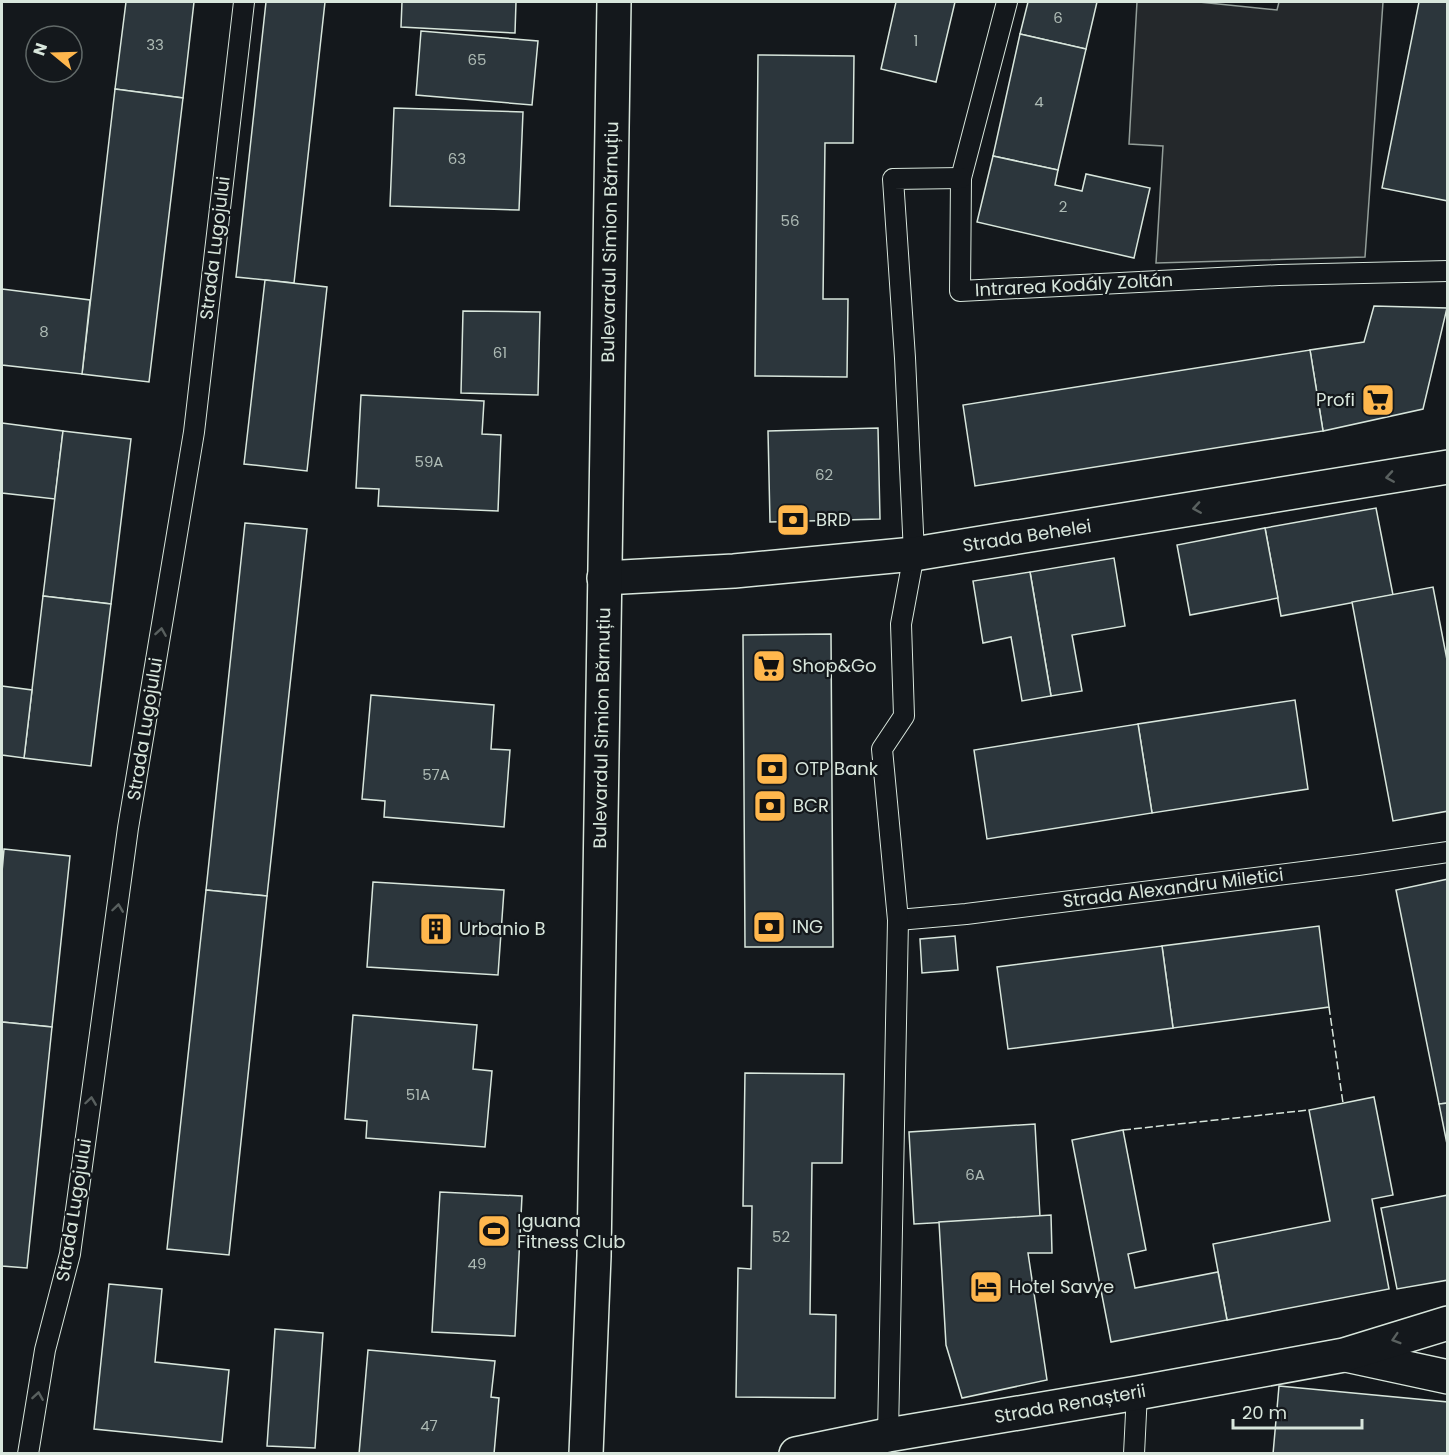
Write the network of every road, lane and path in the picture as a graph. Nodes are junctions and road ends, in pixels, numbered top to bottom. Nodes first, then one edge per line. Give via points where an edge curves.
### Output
1 (244, 2) edge
2 (614, 2) edge
3 (1007, 2) edge
4 (961, 178) junction
5 (1448, 271) edge
6 (1448, 467) edge
7 (914, 554) junction
8 (604, 578) junction
9 (1448, 852) edge
10 (898, 920) junction
11 (1448, 1323) edge
12 (1344, 1355) junction
13 (1448, 1377) edge
14 (1137, 1393) junction
15 (888, 1435) junction
16 (28, 1454) edge
17 (585, 1454) edge
18 (795, 1454) edge
19 (1134, 1454) edge

16 -> 1 lane, Strada Lugojului via 45,1350 70,1254 129,828 194,432
2 - 8 street, Bulevardul Simion Bărnuțiu
3 - 4 lane, Intrarea Kodály Zoltán
4 - 5 lane, Intrarea Kodály Zoltán via 960,291
4 - 7 lane via 893,179
6 -> 7 street, Strada Behelei
7 - 8 street, Strada Behelei via 734,571
7 - 10 lane via 901,624 904,716 882,749
8 - 17 street, Bulevardul Simion Bărnuțiu via 594,1256
9 - 10 lane, Strada Alexandru Miletici
10 - 15 lane
11 -> 12 street, Strada Renașterii
12 - 13 street, Strada Renașterii
12 - 14 street, Strada Renașterii
14 - 15 street, Strada Renașterii
14 - 19 lane
15 - 18 street, Strada Renașterii

